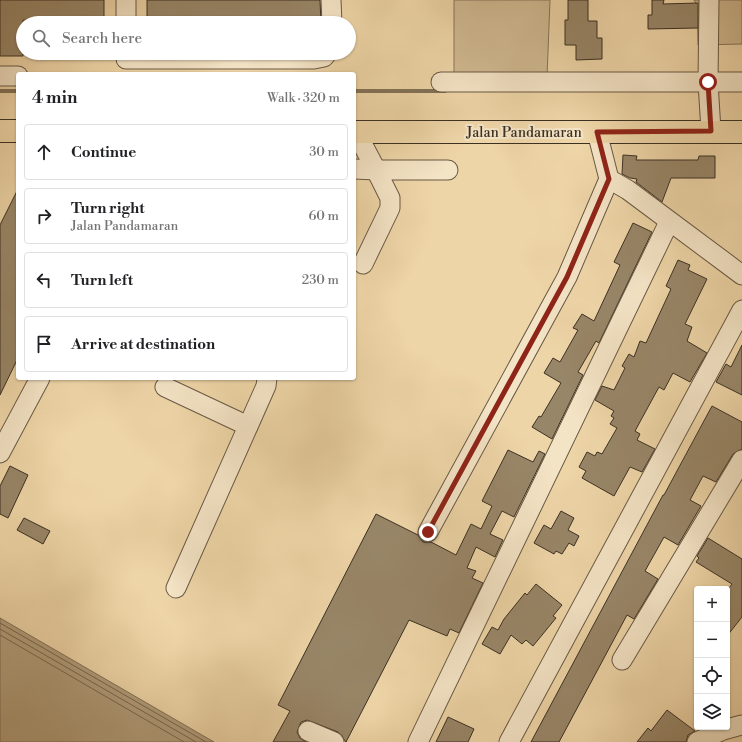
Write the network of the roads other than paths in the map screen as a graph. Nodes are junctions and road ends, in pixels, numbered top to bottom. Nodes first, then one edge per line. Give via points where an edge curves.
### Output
1 (126, 0) edge
2 (331, 0) edge
3 (708, 0) edge
4 (126, 16) edge
5 (332, 16) edge
6 (191, 60) edge
7 (126, 62) edge
8 (0, 76) edge
9 (16, 76) edge
10 (442, 82) dead end
11 (708, 82) junction
12 (742, 82) edge
13 (0, 131) edge
14 (16, 131) edge
15 (711, 131) junction
16 (356, 132) edge
17 (597, 132) junction
18 (742, 132) edge
19 (356, 134) edge
20 (356, 169) edge
21 (376, 170) junction
22 (448, 170) dead end
23 (609, 179) junction
24 (669, 222) junction
25 (363, 264) dead end
26 (742, 275) edge
27 (742, 310) edge
28 (39, 380) edge
29 (267, 380) edge
30 (165, 387) dead end
31 (248, 426) junction
32 (0, 452) edge
33 (742, 460) edge
34 (428, 532) dead end
35 (176, 588) dead end
36 (622, 660) dead end
37 (742, 725) edge
38 (308, 731) dead end
39 (334, 742) edge
40 (418, 742) edge
41 (509, 742) edge
42 (697, 742) edge

1 - 4 street
2 - 5 street
3 - 11 street
6 - 7 street
8 - 9 street
10 - 11 street
11 - 12 street
11 - 15 street
13 - 14 main road
15 - 17 main road, Jalan Pandamaran
15 - 18 main road, Jalan Pandamaran
16 - 17 main road, Jalan Pandamaran
17 - 23 street
19 - 21 street
20 - 21 street
21 - 22 street
21 - 25 street via 390,198 390,208
23 - 24 street via 628,190
23 - 34 street via 567,277
24 - 26 street
24 - 40 street
27 - 41 street
28 - 32 street
29 - 31 street
30 - 31 street
31 - 35 street
33 - 36 street
37 - 42 street via 723,730
38 - 39 street

